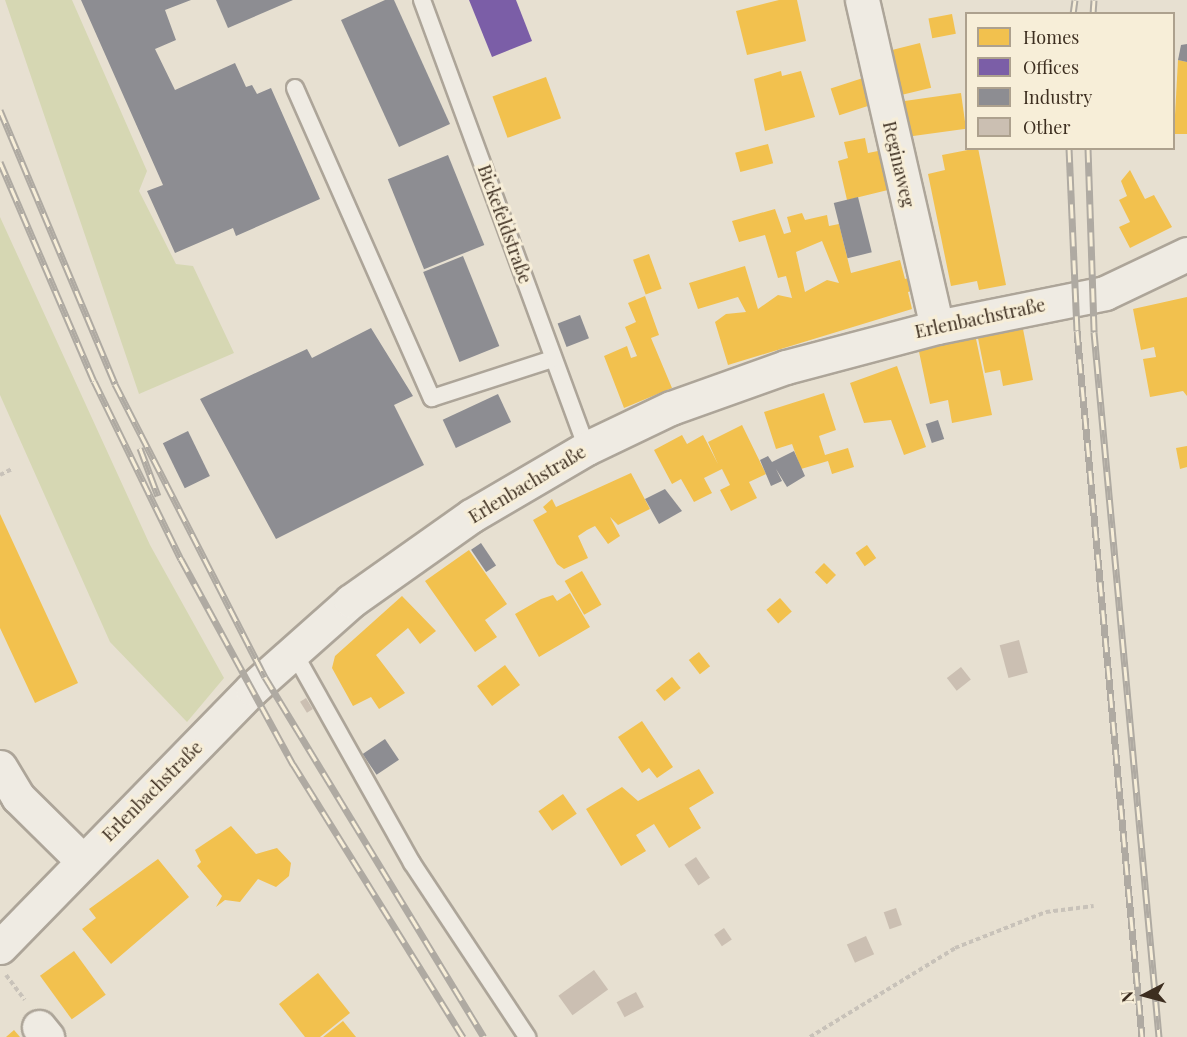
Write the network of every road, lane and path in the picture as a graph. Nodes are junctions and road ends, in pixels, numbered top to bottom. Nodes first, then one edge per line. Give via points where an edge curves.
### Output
1 (422, 0) edge
2 (862, 0) edge
3 (295, 88) dead end
4 (1187, 254) edge
5 (937, 327) junction
6 (553, 359) junction
7 (587, 448) junction
8 (12, 469) dead end
9 (0, 475) edge
10 (293, 651) junction
11 (0, 767) edge
12 (83, 861) junction
13 (1094, 906) dead end
14 (0, 947) edge
15 (11, 982) dead end
16 (39, 1024) edge
17 (527, 1037) edge
18 (810, 1037) edge

1 - 6 lane, Bickefeldstraße
2 - 5 street, Reginaweg
3 - 6 lane via 432,398
4 - 5 street, Erlenbachstraße via 1105,293
5 - 7 street, Erlenbachstraße via 766,374 671,408
6 - 7 lane, Bickefeldstraße
7 - 10 street, Erlenbachstraße via 471,516 351,601
8 - 9 path
10 - 12 street, Erlenbachstraße
10 - 17 lane via 412,863
11 - 12 street via 18,797
12 - 14 street, Erlenbachstraße
13 - 18 path via 1046,912 955,948
15 - 16 path

